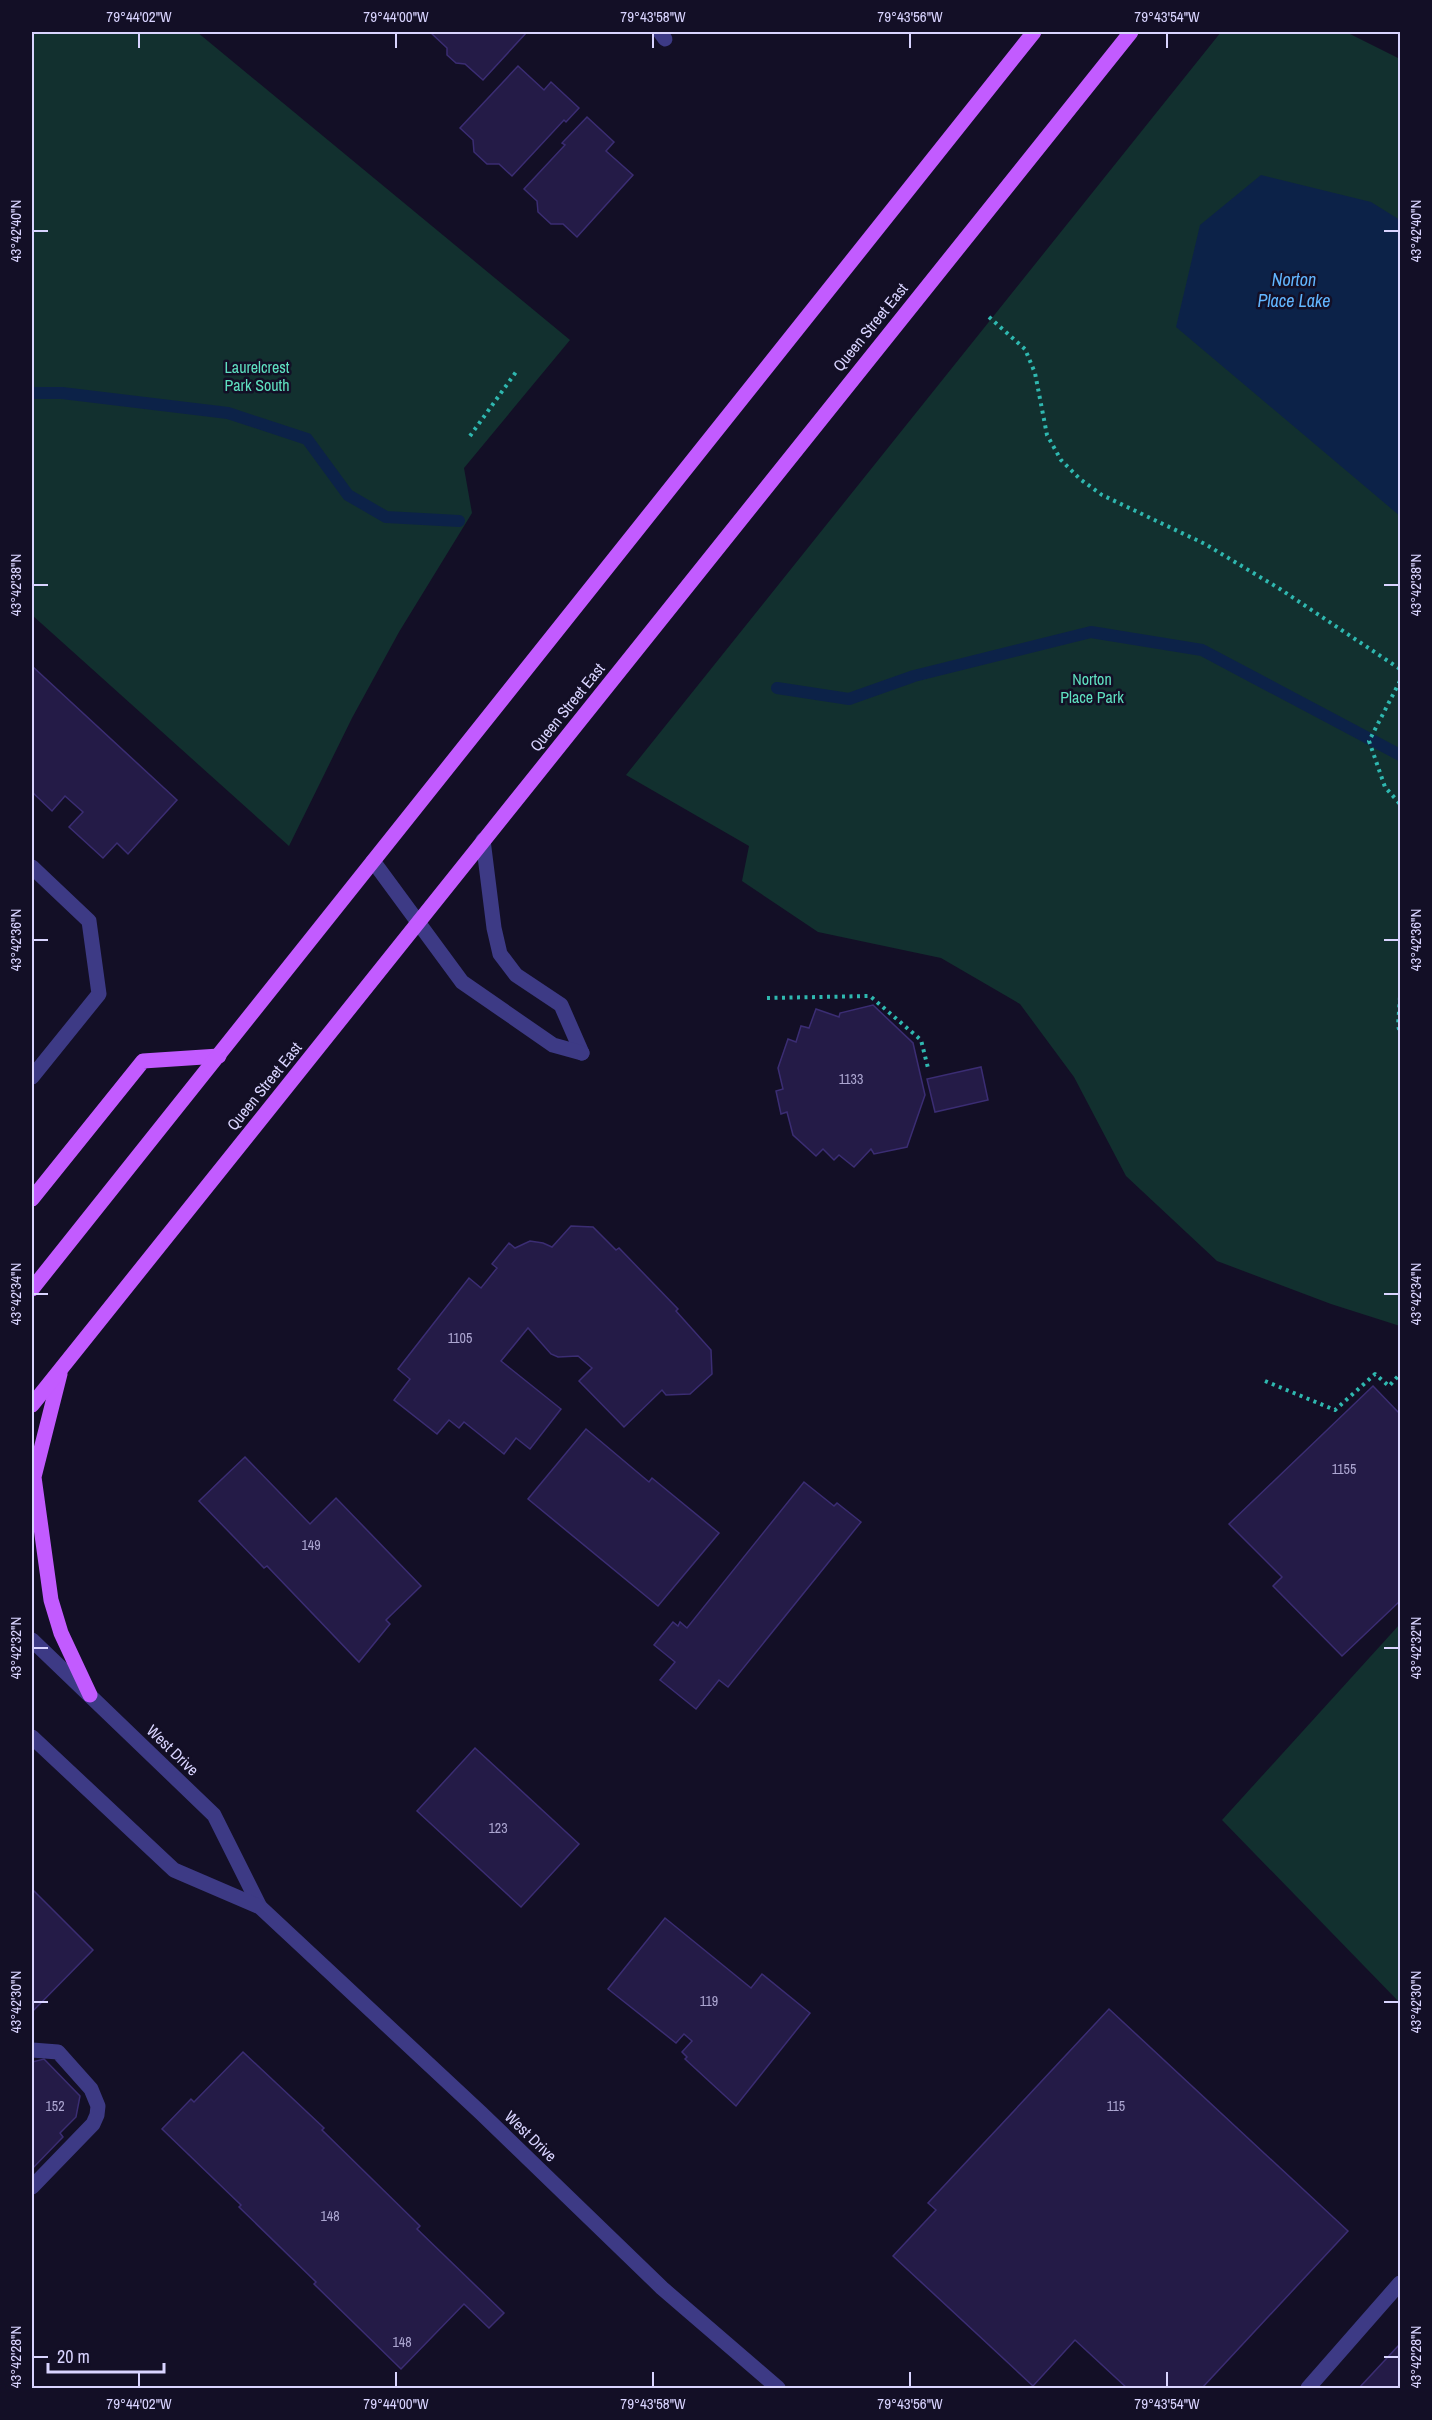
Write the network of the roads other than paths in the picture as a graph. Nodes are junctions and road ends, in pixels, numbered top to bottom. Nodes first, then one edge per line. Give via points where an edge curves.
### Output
1 (1034, 32) edge
2 (1131, 32) edge
3 (483, 840) junction
4 (373, 861) junction
5 (32, 867) edge
6 (417, 921) junction
7 (219, 1056) junction
8 (32, 1077) edge
9 (32, 1199) edge
10 (32, 1289) edge
11 (62, 1367) junction
12 (32, 1405) edge
13 (32, 1640) edge
14 (90, 1695) junction
15 (32, 1737) edge
16 (260, 1907) junction
17 (32, 2050) edge
18 (32, 2187) edge
19 (1401, 2283) edge
20 (778, 2388) edge
21 (1308, 2388) edge

1 - 4 main road
2 - 3 main road, Queen Street East
3 - 6 main road, Queen Street East
3 - 6 street via 500,954 516,975 561,1005 582,1053 553,1045 462,982
4 - 6 street
4 - 7 main road
5 - 8 street via 89,921 99,994
6 - 11 main road, Queen Street East
7 - 9 main road via 143,1061
7 - 10 main road
11 - 12 main road, Queen Street East
11 - 14 main road via 34,1476 51,1600 61,1633
13 - 14 street, West Drive
14 - 16 street, West Drive via 214,1815
15 - 16 street, West Drive via 174,1870
16 - 20 street, West Drive via 662,2288
17 - 18 street via 58,2052 91,2089 98,2106 93,2124
19 - 21 street

